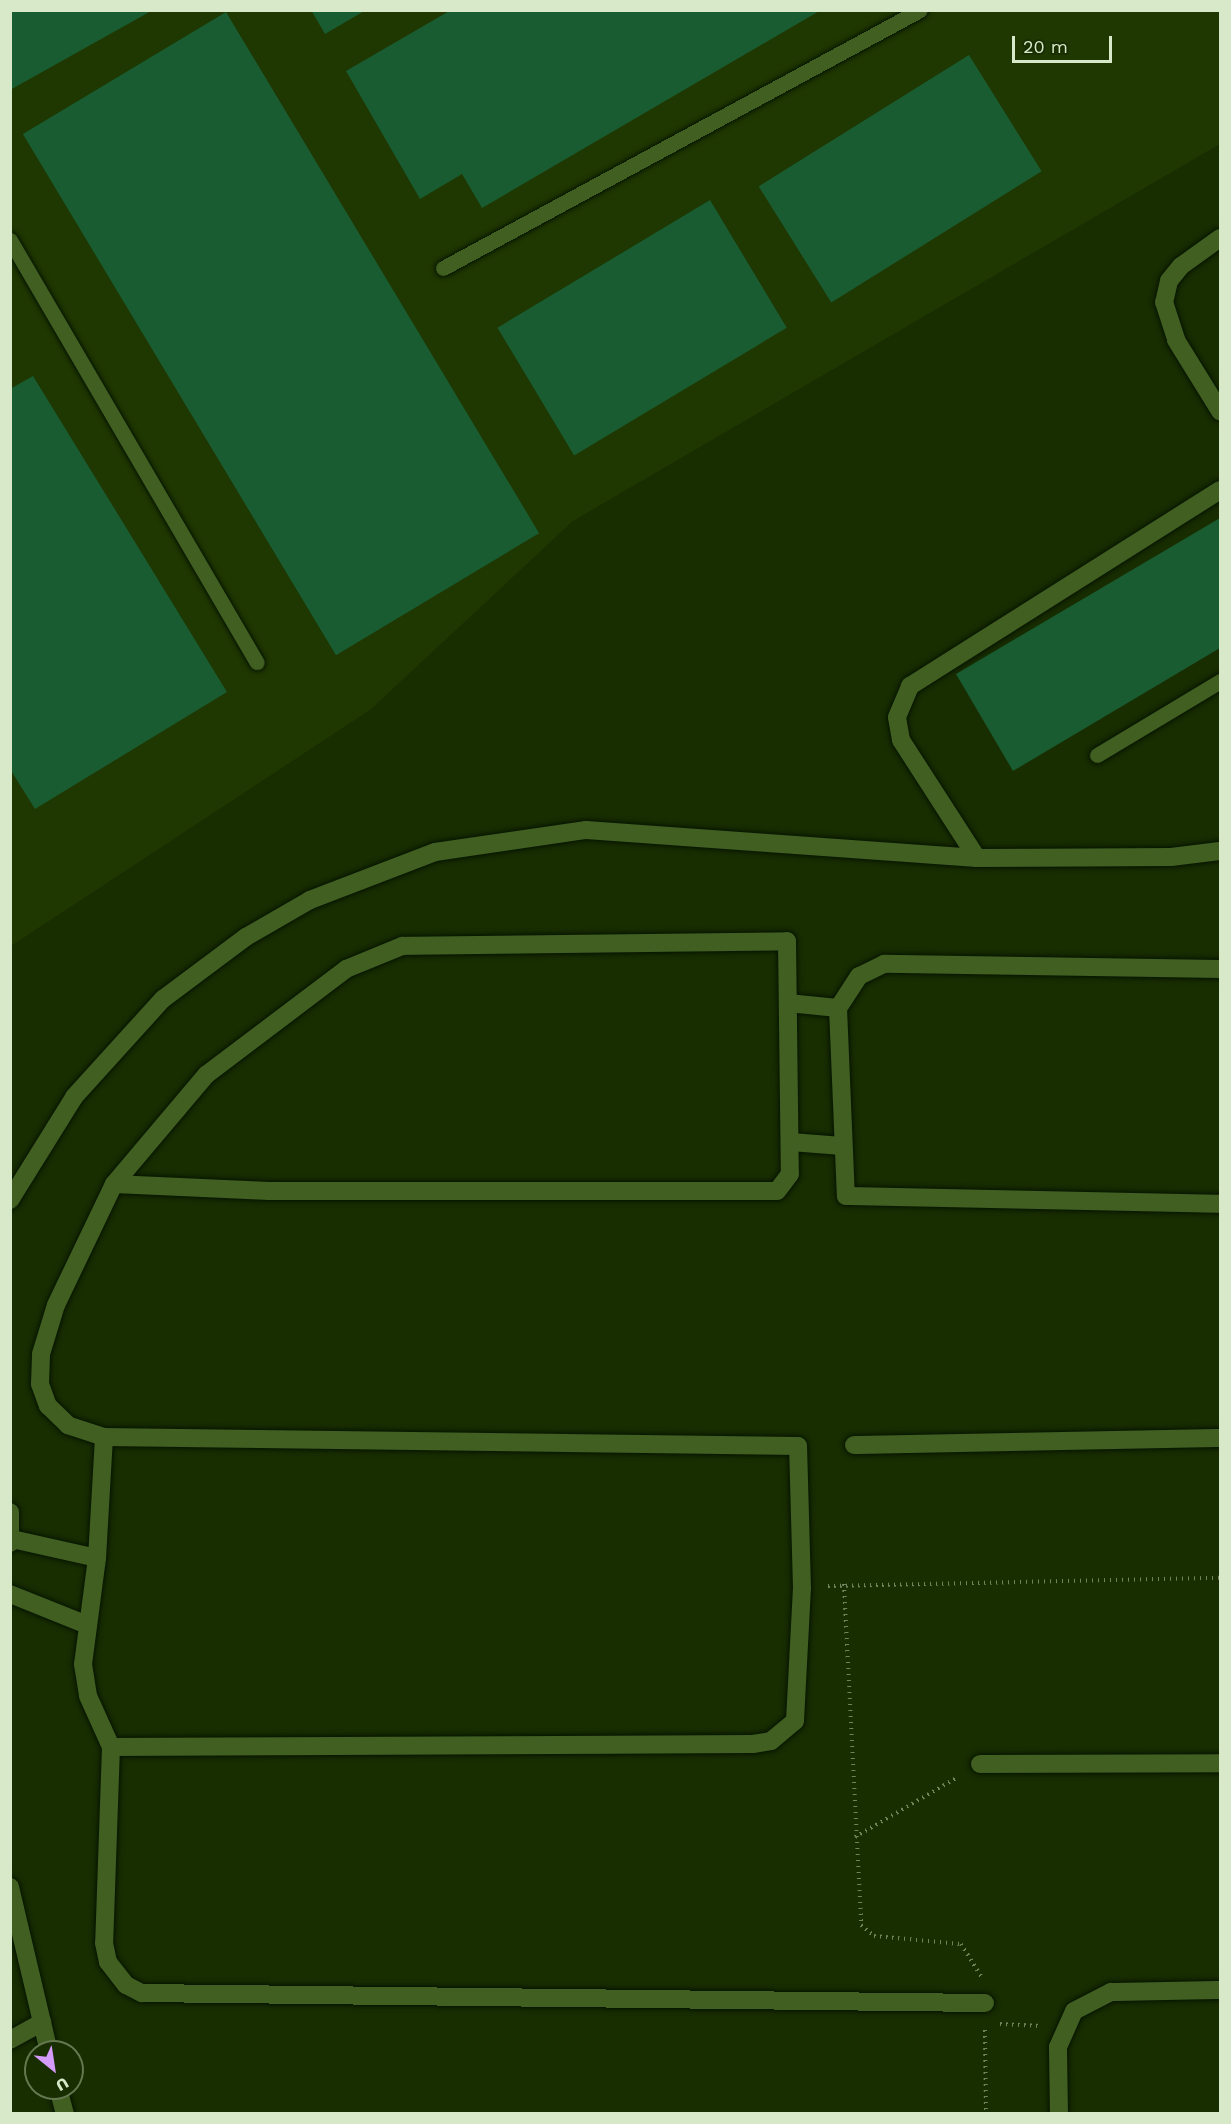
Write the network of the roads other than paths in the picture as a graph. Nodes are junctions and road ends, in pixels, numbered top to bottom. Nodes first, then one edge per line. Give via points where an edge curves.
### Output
1 (920, 10) edge
2 (1221, 238) edge
3 (10, 240) edge
4 (443, 268) dead end
5 (1221, 411) edge
6 (1221, 490) edge
7 (257, 662) dead end
8 (1221, 681) edge
9 (1097, 754) dead end
10 (1221, 850) edge
11 (977, 858) junction
12 (1221, 969) edge
13 (788, 1003) junction
14 (838, 1008) junction
15 (791, 1142) junction
16 (842, 1146) junction
17 (114, 1184) junction
18 (10, 1200) edge
19 (1221, 1204) edge
20 (104, 1437) junction
21 (1221, 1438) edge
22 (854, 1445) dead end
23 (10, 1512) edge
24 (11, 1541) edge
25 (97, 1558) junction
26 (10, 1594) edge
27 (87, 1625) junction
28 (111, 1748) junction
29 (1221, 1763) edge
30 (980, 1764) road end
31 (10, 1887) edge
32 (1221, 1990) edge
33 (985, 2003) road end
34 (42, 2022) junction
35 (10, 2040) edge
36 (46, 2040) edge
37 (1059, 2114) edge

1 - 4 lane
2 - 5 street via 1181,266 1164,302 1176,340
3 - 7 lane
6 - 11 street via 910,686 897,717 901,741
8 - 9 lane
10 - 11 street via 1172,857
11 - 18 street via 586,830 435,852 369,874 246,937 163,999 74,1097
12 - 14 street via 884,964 859,976
13 - 14 street
13 - 15 street
13 - 17 street via 787,941 391,947 346,969 206,1075
14 - 16 street
15 - 16 street
15 - 17 street via 789,1181 765,1194 269,1191
16 - 19 street via 846,1196
17 - 20 street via 83,1240 41,1354 40,1383 48,1406 68,1425
20 - 25 street
20 - 28 street via 798,1446 802,1588 800,1706 795,1721 771,1741
21 - 22 street
23 - 24 street
24 - 25 street
25 - 27 street
26 - 27 street
27 - 28 street via 83,1664 88,1696
28 - 33 street via 104,1944 116,1975 142,1993
29 - 30 street
31 - 34 street
32 - 37 street via 1111,1992 1092,1997 1063,2027 1058,2047
34 - 35 street
34 - 36 street

